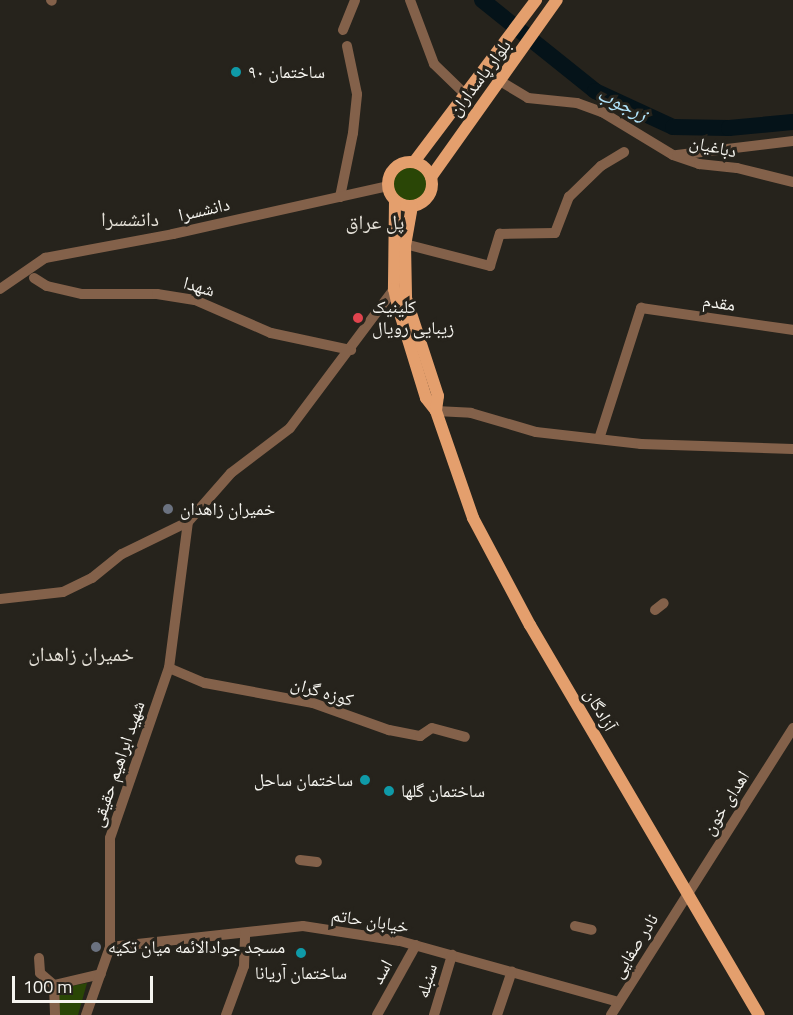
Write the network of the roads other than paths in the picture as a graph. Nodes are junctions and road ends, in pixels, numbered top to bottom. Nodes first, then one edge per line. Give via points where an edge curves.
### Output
1 (355, 0) edge
2 (410, 0) edge
3 (536, 0) edge
4 (557, 0) edge
5 (343, 30) dead end
6 (347, 46) dead end
7 (500, 81) junction
8 (467, 96) junction
9 (793, 141) edge
10 (624, 152) dead end
11 (673, 155) junction
12 (414, 162) junction
13 (431, 177) junction
14 (793, 182) edge
15 (388, 186) junction
16 (340, 196) junction
17 (396, 201) junction
18 (411, 206) junction
19 (405, 244) junction
20 (34, 278) dead end
21 (0, 289) edge
22 (394, 289) junction
23 (398, 307) junction
24 (380, 311) junction
25 (793, 330) edge
26 (351, 350) junction
27 (436, 411) junction
28 (598, 439) junction
29 (793, 449) edge
30 (188, 522) junction
31 (0, 599) edge
32 (169, 668) junction
33 (793, 728) edge
34 (465, 737) dead end
35 (300, 860) dead end
36 (317, 862) dead end
37 (686, 896) junction
38 (575, 926) dead end
39 (592, 930) dead end
40 (245, 933) junction
41 (416, 945) junction
42 (110, 947) junction
43 (452, 955) junction
44 (39, 958) dead end
45 (512, 970) junction
46 (101, 974) junction
47 (54, 985) junction
48 (619, 1002) junction
49 (55, 1015) edge
50 (86, 1015) edge
51 (226, 1015) edge
52 (377, 1015) edge
53 (434, 1015) edge
54 (497, 1015) edge
55 (611, 1015) edge
56 (759, 1015) edge

1 - 5 street
2 - 8 street via 434,64
3 - 8 main road, بلوار پاسداران
4 - 7 main road, بلوار پاسداران
6 - 16 street via 357,94
7 - 11 street, دباغیان via 528,98 577,103 602,112
7 - 13 main road, بلوار پاسداران
8 - 12 main road, بلوار پاسداران
9 - 11 street
10 - 19 street via 601,166 569,197 555,233 500,234 490,266
11 - 14 street, دباغیان via 699,164 736,168
12 - 13 main road
12 - 15 main road via 393,170
13 - 18 main road via 432,189 427,199
15 - 16 street, دانشسرا
15 - 17 main road
16 - 21 street, دانشسرا via 45,258
17 - 18 main road
17 - 22 main road, آزادگان
18 - 19 main road, آزادگان
19 - 27 main road, آزادگان via 406,298 438,396
20 - 26 street, شهدا via 48,286 82,294 157,294 195,300 271,333
22 - 23 main road, آزادگان
22 - 24 street
23 - 24 street via 390,304
23 - 27 main road, آزادگان via 426,398
24 - 26 street
25 - 28 street, مقدم via 641,308
26 - 30 street via 290,428 231,473
27 - 28 street via 471,413 536,432
27 - 37 main road, آزادگان via 473,518
28 - 29 street
30 - 31 street via 122,554 92,578 63,592
30 - 32 street, شهید ابراهیم حقیقی
32 - 34 street, کوزه گران via 205,683 313,703 389,730 420,736 432,728
32 - 42 street, شهید ابراهیم حقیقی via 110,838
33 - 37 street, اهدای خون
35 - 36 street
37 - 48 street, نادر صفایی
37 - 56 main road, آزادگان
38 - 39 street
40 - 41 street, خیابان حاتم via 303,926
40 - 42 street, خیابان حاتم
40 - 51 street via 244,966
41 - 43 street, خیابان حاتم
41 - 52 street, اسد
42 - 46 street, شهید ابراهیم حقیقی
43 - 45 street, خیابان حاتم
43 - 53 street, سنبله
44 - 47 street via 40,973
45 - 48 street, خیابان حاتم
45 - 54 street
46 - 47 street
46 - 50 street, شهید ابراهیم حقیقی
47 - 49 street
48 - 55 street, نادر صفایی

